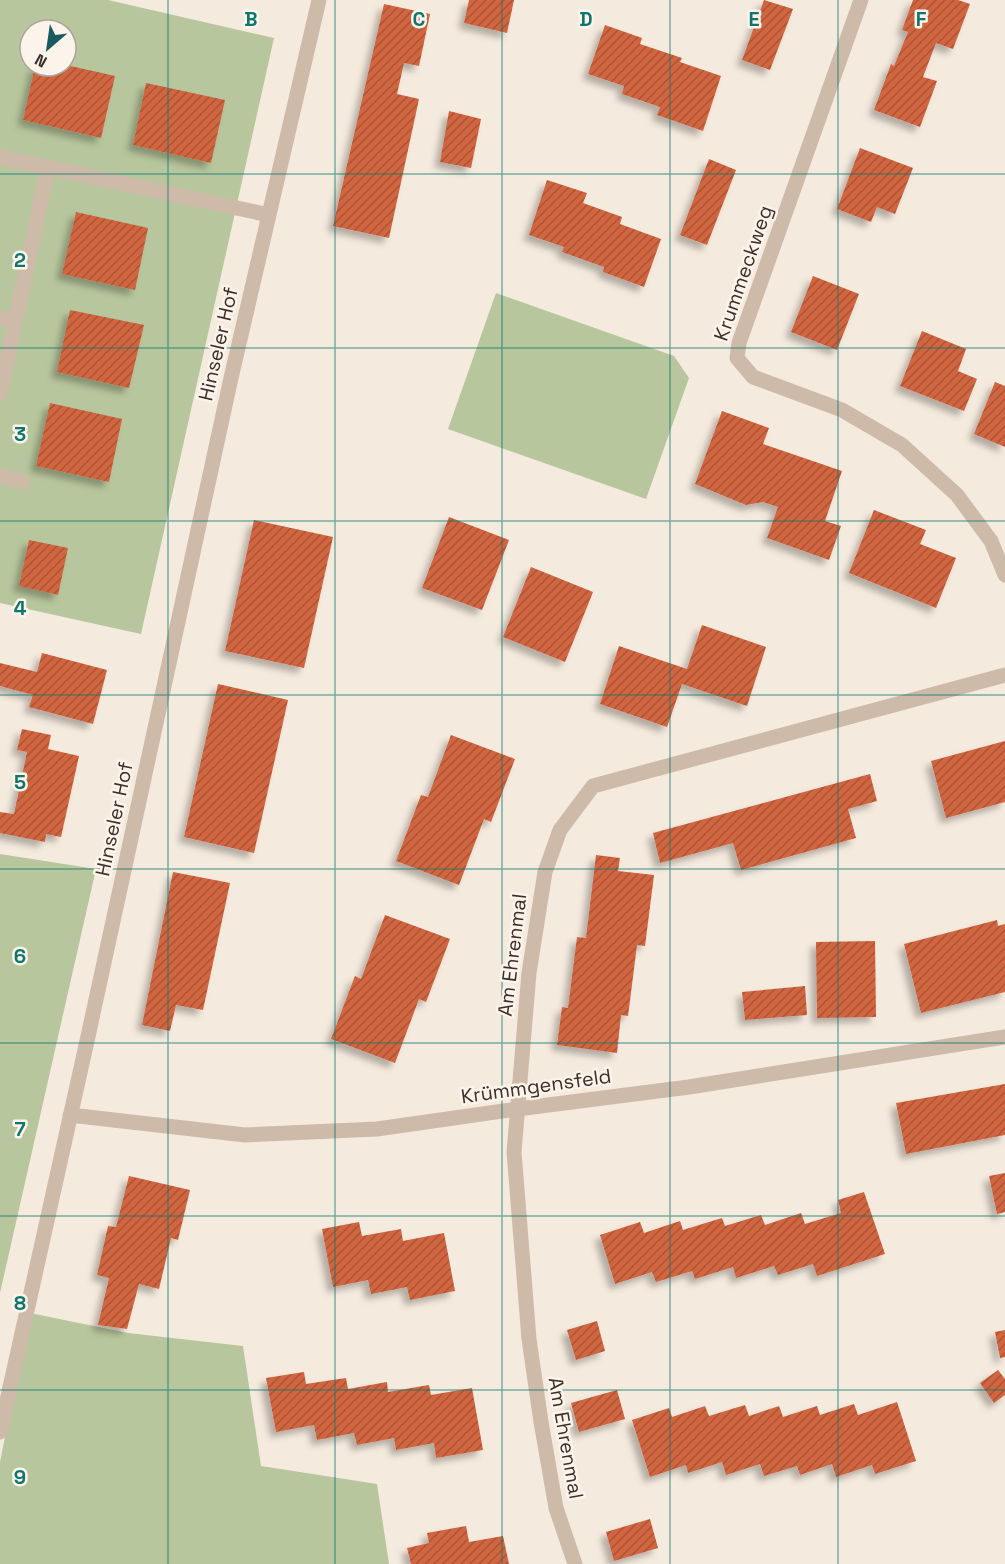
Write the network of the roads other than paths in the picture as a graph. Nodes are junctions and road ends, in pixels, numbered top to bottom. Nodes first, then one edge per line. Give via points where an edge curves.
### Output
1 (319, 0) edge
2 (861, 0) edge
3 (0, 157) edge
4 (48, 168) junction
5 (269, 214) junction
6 (0, 318) edge
7 (15, 321) junction
8 (0, 393) edge
9 (0, 476) edge
10 (23, 482) dead end
11 (1005, 575) edge
12 (1005, 675) edge
13 (1005, 1037) edge
14 (517, 1109) junction
15 (70, 1115) junction
16 (0, 1432) edge
17 (575, 1564) edge

1 - 5 street, Hinseler Hof
2 - 11 street, Krummeckweg via 737,358 753,377 842,410 902,445 957,495 991,541
3 - 4 street
4 - 5 street
4 - 7 street
5 - 15 street, Hinseler Hof
6 - 7 street
7 - 8 street
9 - 10 street
12 - 14 street, Am Ehrenmal via 593,786 560,830 544,872 529,973
13 - 14 street, Krümmgensfeld via 689,1087
14 - 15 street, Krümmgensfeld via 377,1129 245,1135
14 - 17 street, Am Ehrenmal via 514,1152 529,1339 556,1508
15 - 16 street, Hinseler Hof

